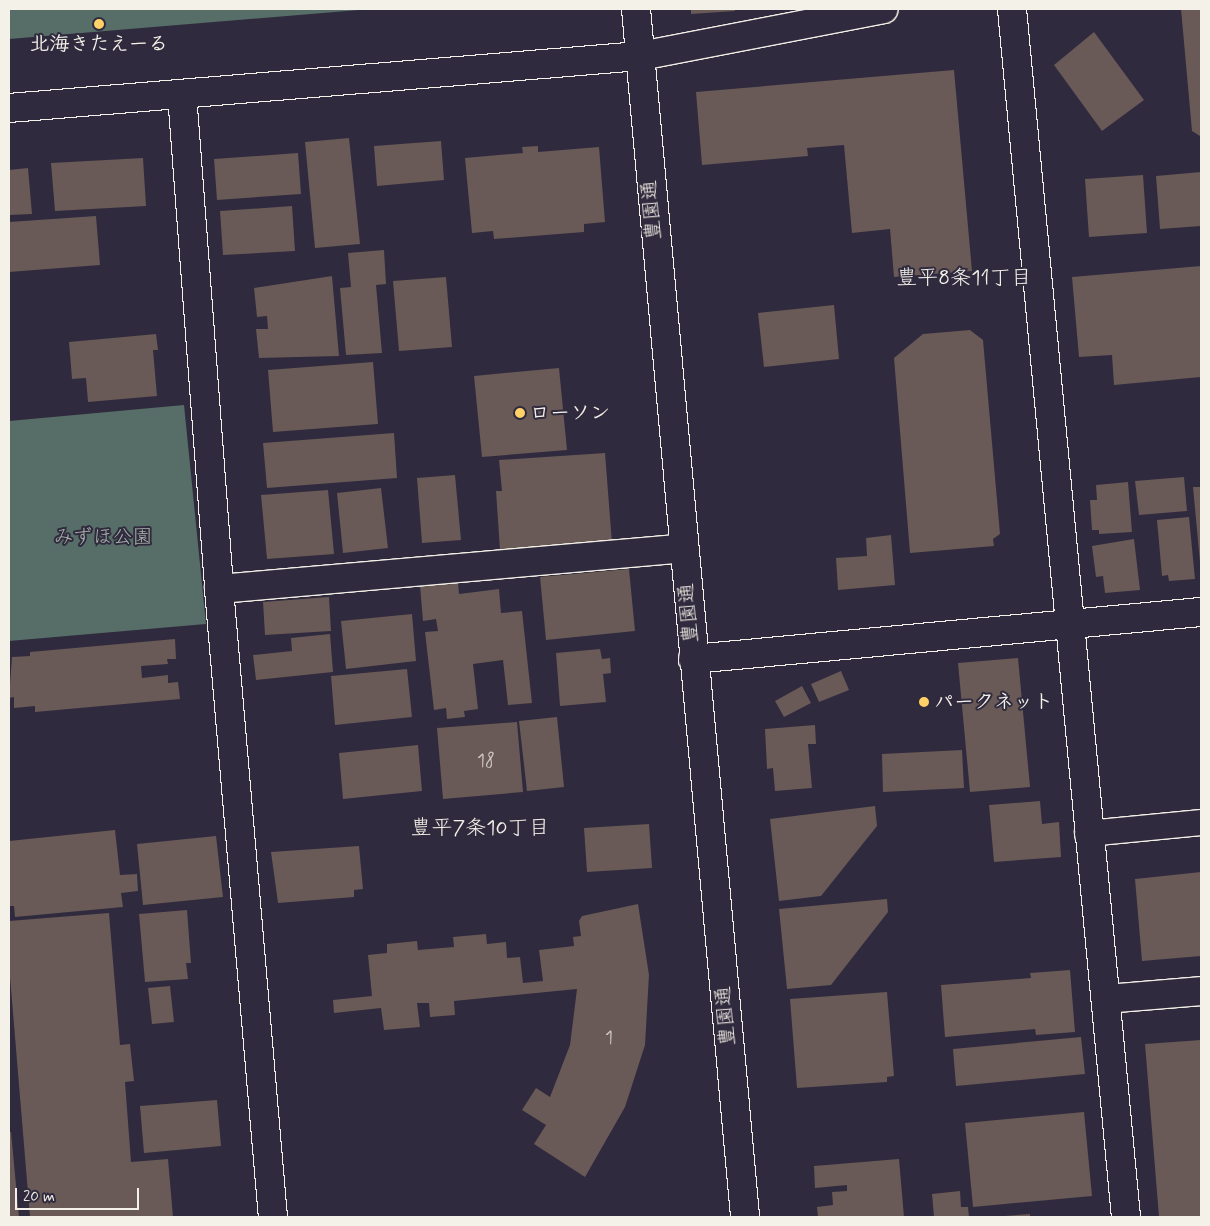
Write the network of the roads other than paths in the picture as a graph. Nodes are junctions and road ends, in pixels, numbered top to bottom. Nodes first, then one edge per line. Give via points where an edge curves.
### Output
1 (636, 9) edge
2 (883, 9) edge
3 (1012, 9) edge
4 (640, 56) junction
5 (182, 94) junction
6 (9, 108) edge
7 (683, 548) junction
8 (219, 589) junction
9 (1201, 612) edge
10 (1069, 622) junction
11 (693, 658) junction
12 (1201, 822) edge
13 (1087, 833) junction
14 (1201, 991) edge
15 (1106, 999) junction
16 (273, 1217) edge
17 (745, 1217) edge
18 (1126, 1217) edge

1 - 4 street, 豊園通
2 - 4 street
3 - 10 street
4 - 5 street
4 - 7 street, 豊園通
5 - 6 street
5 - 8 street
7 - 8 street
7 - 11 street, 豊園通
8 - 16 street
9 - 10 street
10 - 11 street
10 - 13 street
11 - 17 street, 豊園通
12 - 13 lane
13 - 15 street
14 - 15 street
15 - 18 street

